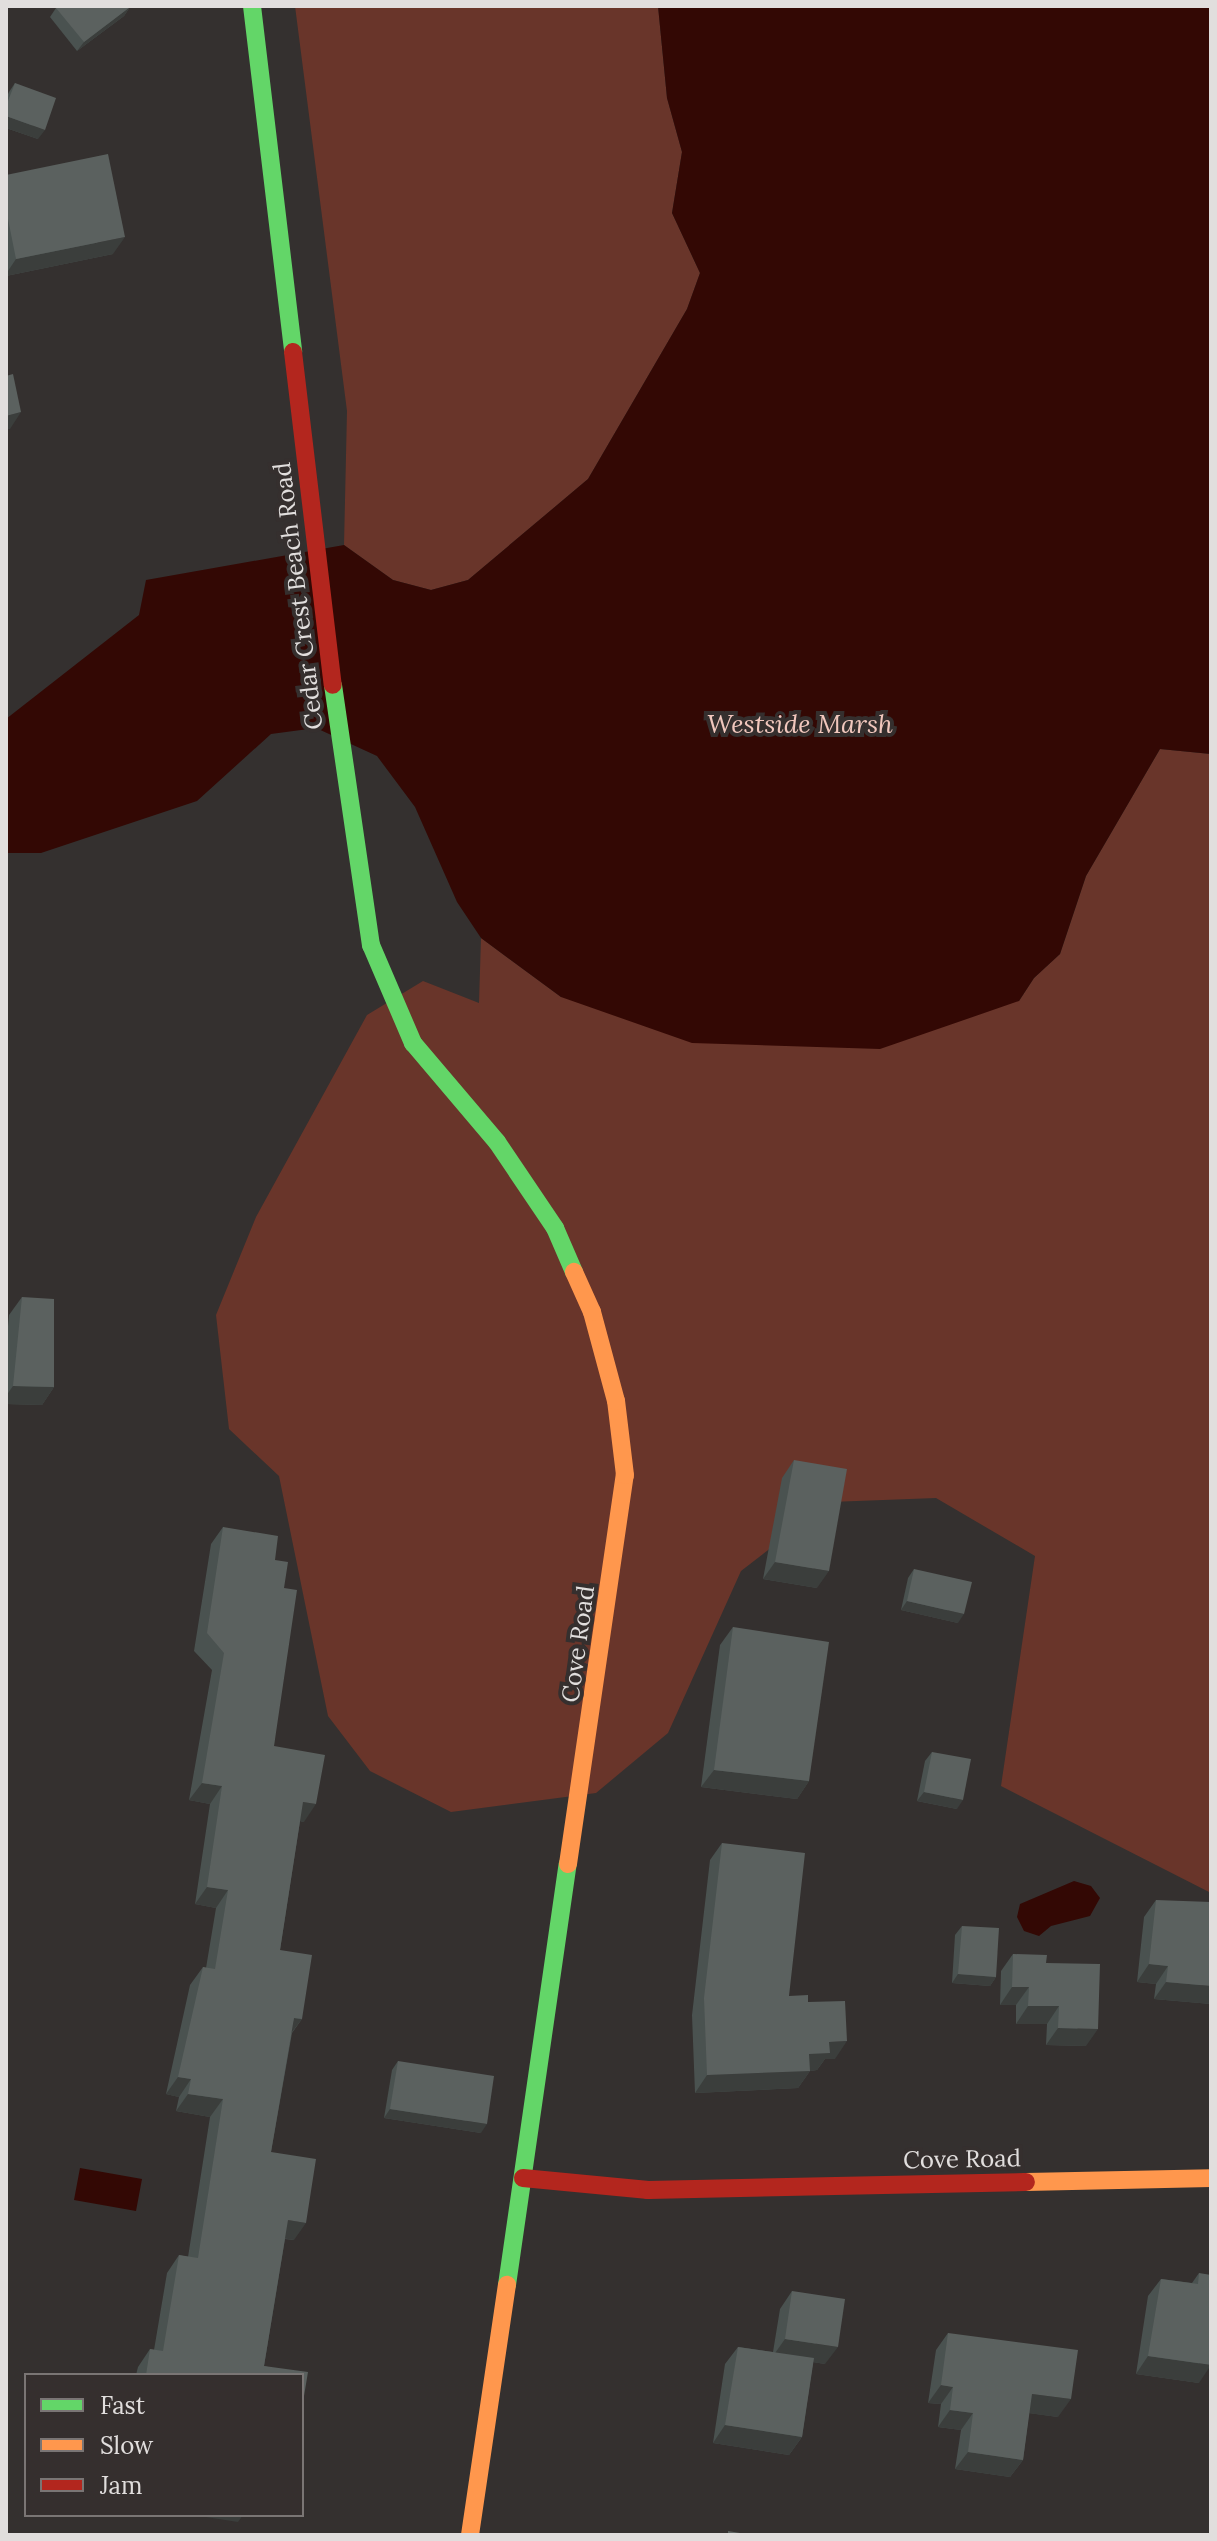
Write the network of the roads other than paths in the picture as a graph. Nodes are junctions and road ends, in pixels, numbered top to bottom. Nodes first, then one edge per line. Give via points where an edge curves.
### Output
1 (252, 6) edge
2 (497, 1142) joint
3 (523, 2178) junction
4 (1211, 2178) edge
5 (470, 2535) edge

1 - 2 street, Cedar Crest Beach Road via 344,781 371,945 413,1043
2 - 3 street, Cove Road via 555,1228 592,1312 616,1401 625,1475
3 - 4 street, Cove Road via 648,2190
3 - 5 street, Cove Road

